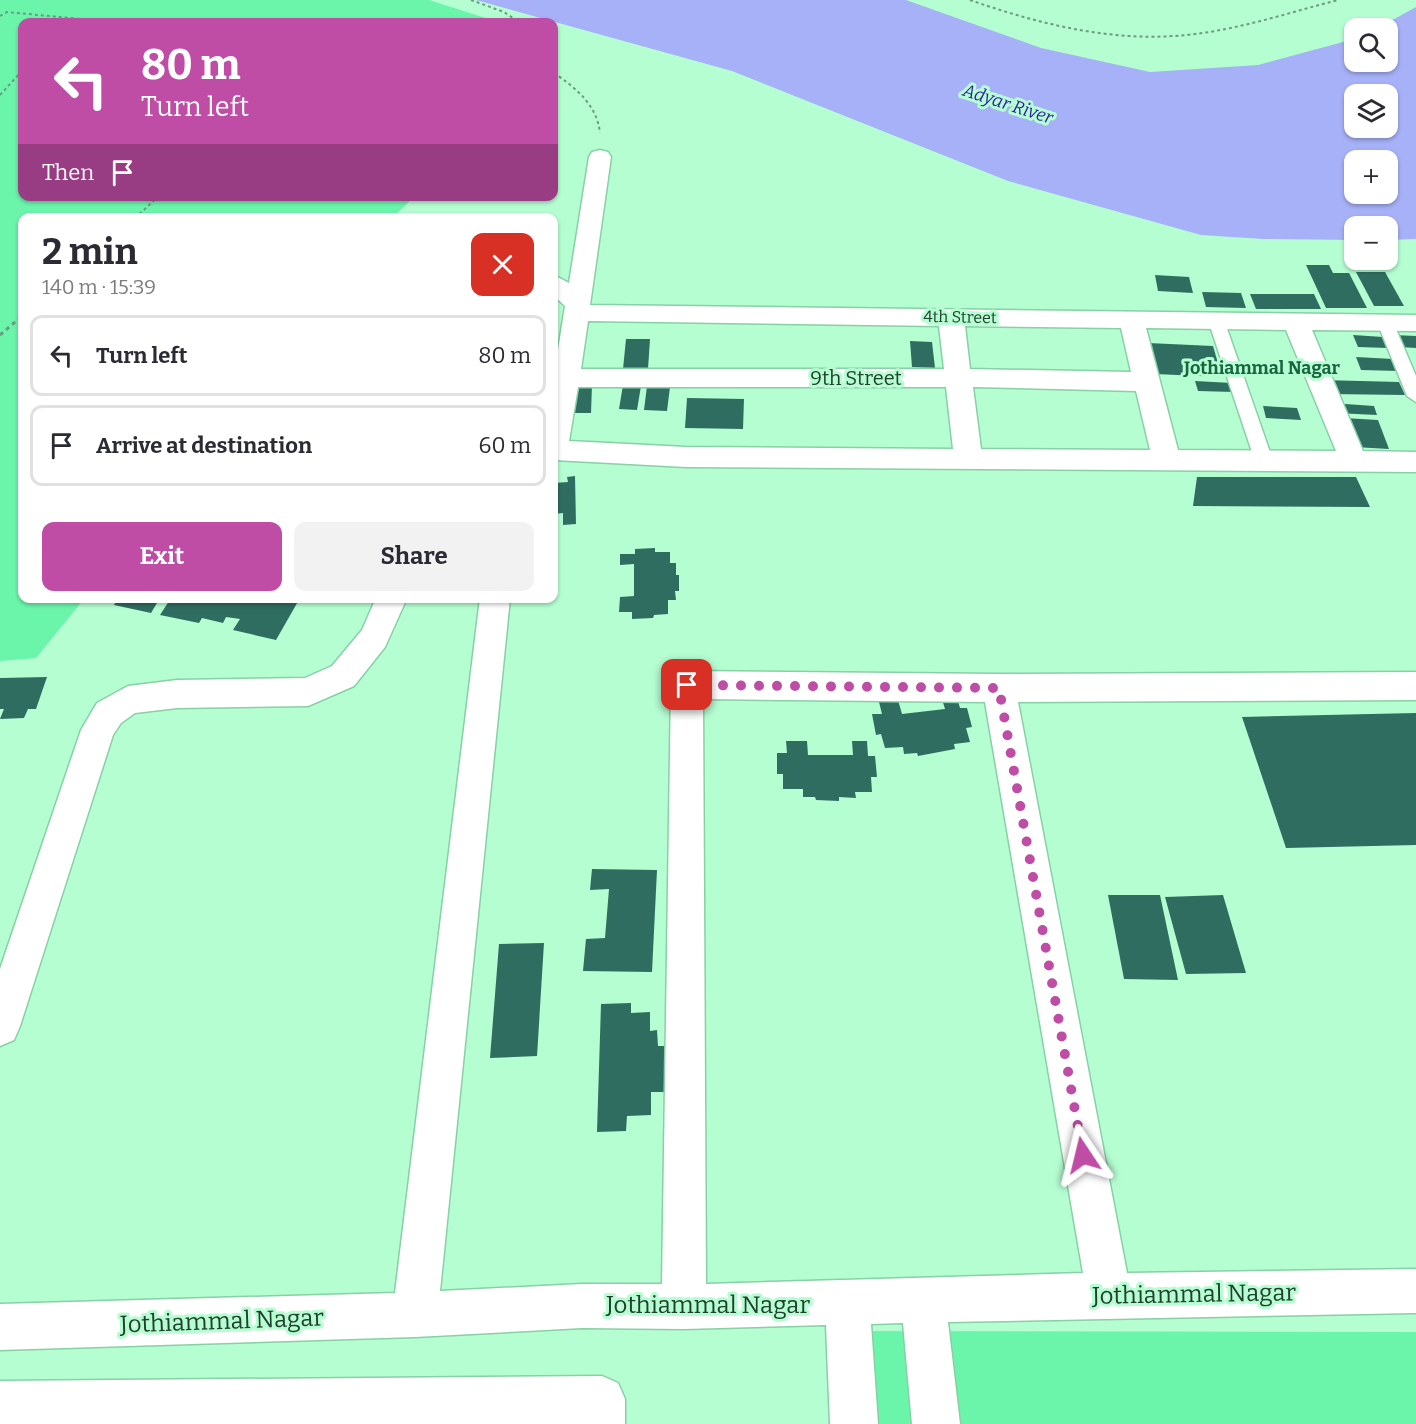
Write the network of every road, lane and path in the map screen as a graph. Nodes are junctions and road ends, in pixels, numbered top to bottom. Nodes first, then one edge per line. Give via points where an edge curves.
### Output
1 (471, 0) edge
2 (970, 0) edge
3 (1338, 0) edge
4 (0, 16) edge
5 (71, 18) edge
6 (513, 18) edge
7 (18, 75) edge
8 (558, 76) edge
9 (0, 95) edge
10 (600, 157) joint
11 (154, 201) edge
12 (140, 213) edge
13 (558, 288) edge
14 (577, 309) junction
15 (951, 317) junction
16 (18, 319) edge
17 (1131, 319) junction
18 (1216, 320) junction
19 (1295, 321) junction
20 (1385, 322) junction
21 (1416, 323) edge
22 (0, 335) edge
23 (566, 378) junction
24 (960, 378) junction
25 (1147, 382) junction
26 (1416, 396) edge
27 (558, 426) edge
28 (558, 451) edge
29 (968, 458) junction
30 (1167, 460) junction
31 (1263, 461) junction
32 (1354, 462) junction
33 (1416, 462) edge
34 (390, 603) edge
35 (494, 603) edge
36 (1416, 686) edge
37 (999, 688) junction
38 (0, 1026) edge
39 (1416, 1290) edge
40 (1109, 1295) junction
41 (923, 1301) junction
42 (847, 1303) junction
43 (684, 1307) junction
44 (415, 1315) junction
45 (0, 1327) edge
46 (0, 1404) edge
47 (601, 1424) edge
48 (854, 1424) edge
49 (936, 1424) edge

1 - 6 path
2 - 3 path via 1084,30 1153,36 1195,34
4 - 5 path via 7,12
7 - 9 path
8 - 10 path via 593,108 600,128
10 - 14 street
11 - 12 path
13 - 14 street
14 - 15 street, 4th Street
14 - 23 street
15 - 17 street, 4th Street
15 - 24 street
16 - 22 path
17 - 18 street, 4th Street
17 - 25 street
18 - 19 street, 4th Street
18 - 31 lane
19 - 20 street, 4th Street
19 - 32 street
20 - 21 street, 4th Street
20 - 26 lane
23 - 24 street, 9th Street
23 - 27 street
24 - 25 street, 9th Street
24 - 29 street
25 - 30 street
28 - 29 street via 686,457
29 - 30 street
30 - 31 street
31 - 32 street
32 - 33 street
34 - 38 street via 374,638 343,676 308,692 177,694 128,700 109,713 98,730
35 - 44 street
36 - 37 street
37 - 40 street
37 - 43 street via 687,685
39 - 40 street, Jothiammal Nagar
40 - 41 street, Jothiammal Nagar
41 - 42 street, Jothiammal Nagar
41 - 49 street
42 - 43 street, Jothiammal Nagar
42 - 48 street
43 - 44 street, Jothiammal Nagar via 582,1306
44 - 45 street, Jothiammal Nagar
46 - 47 street via 602,1399

